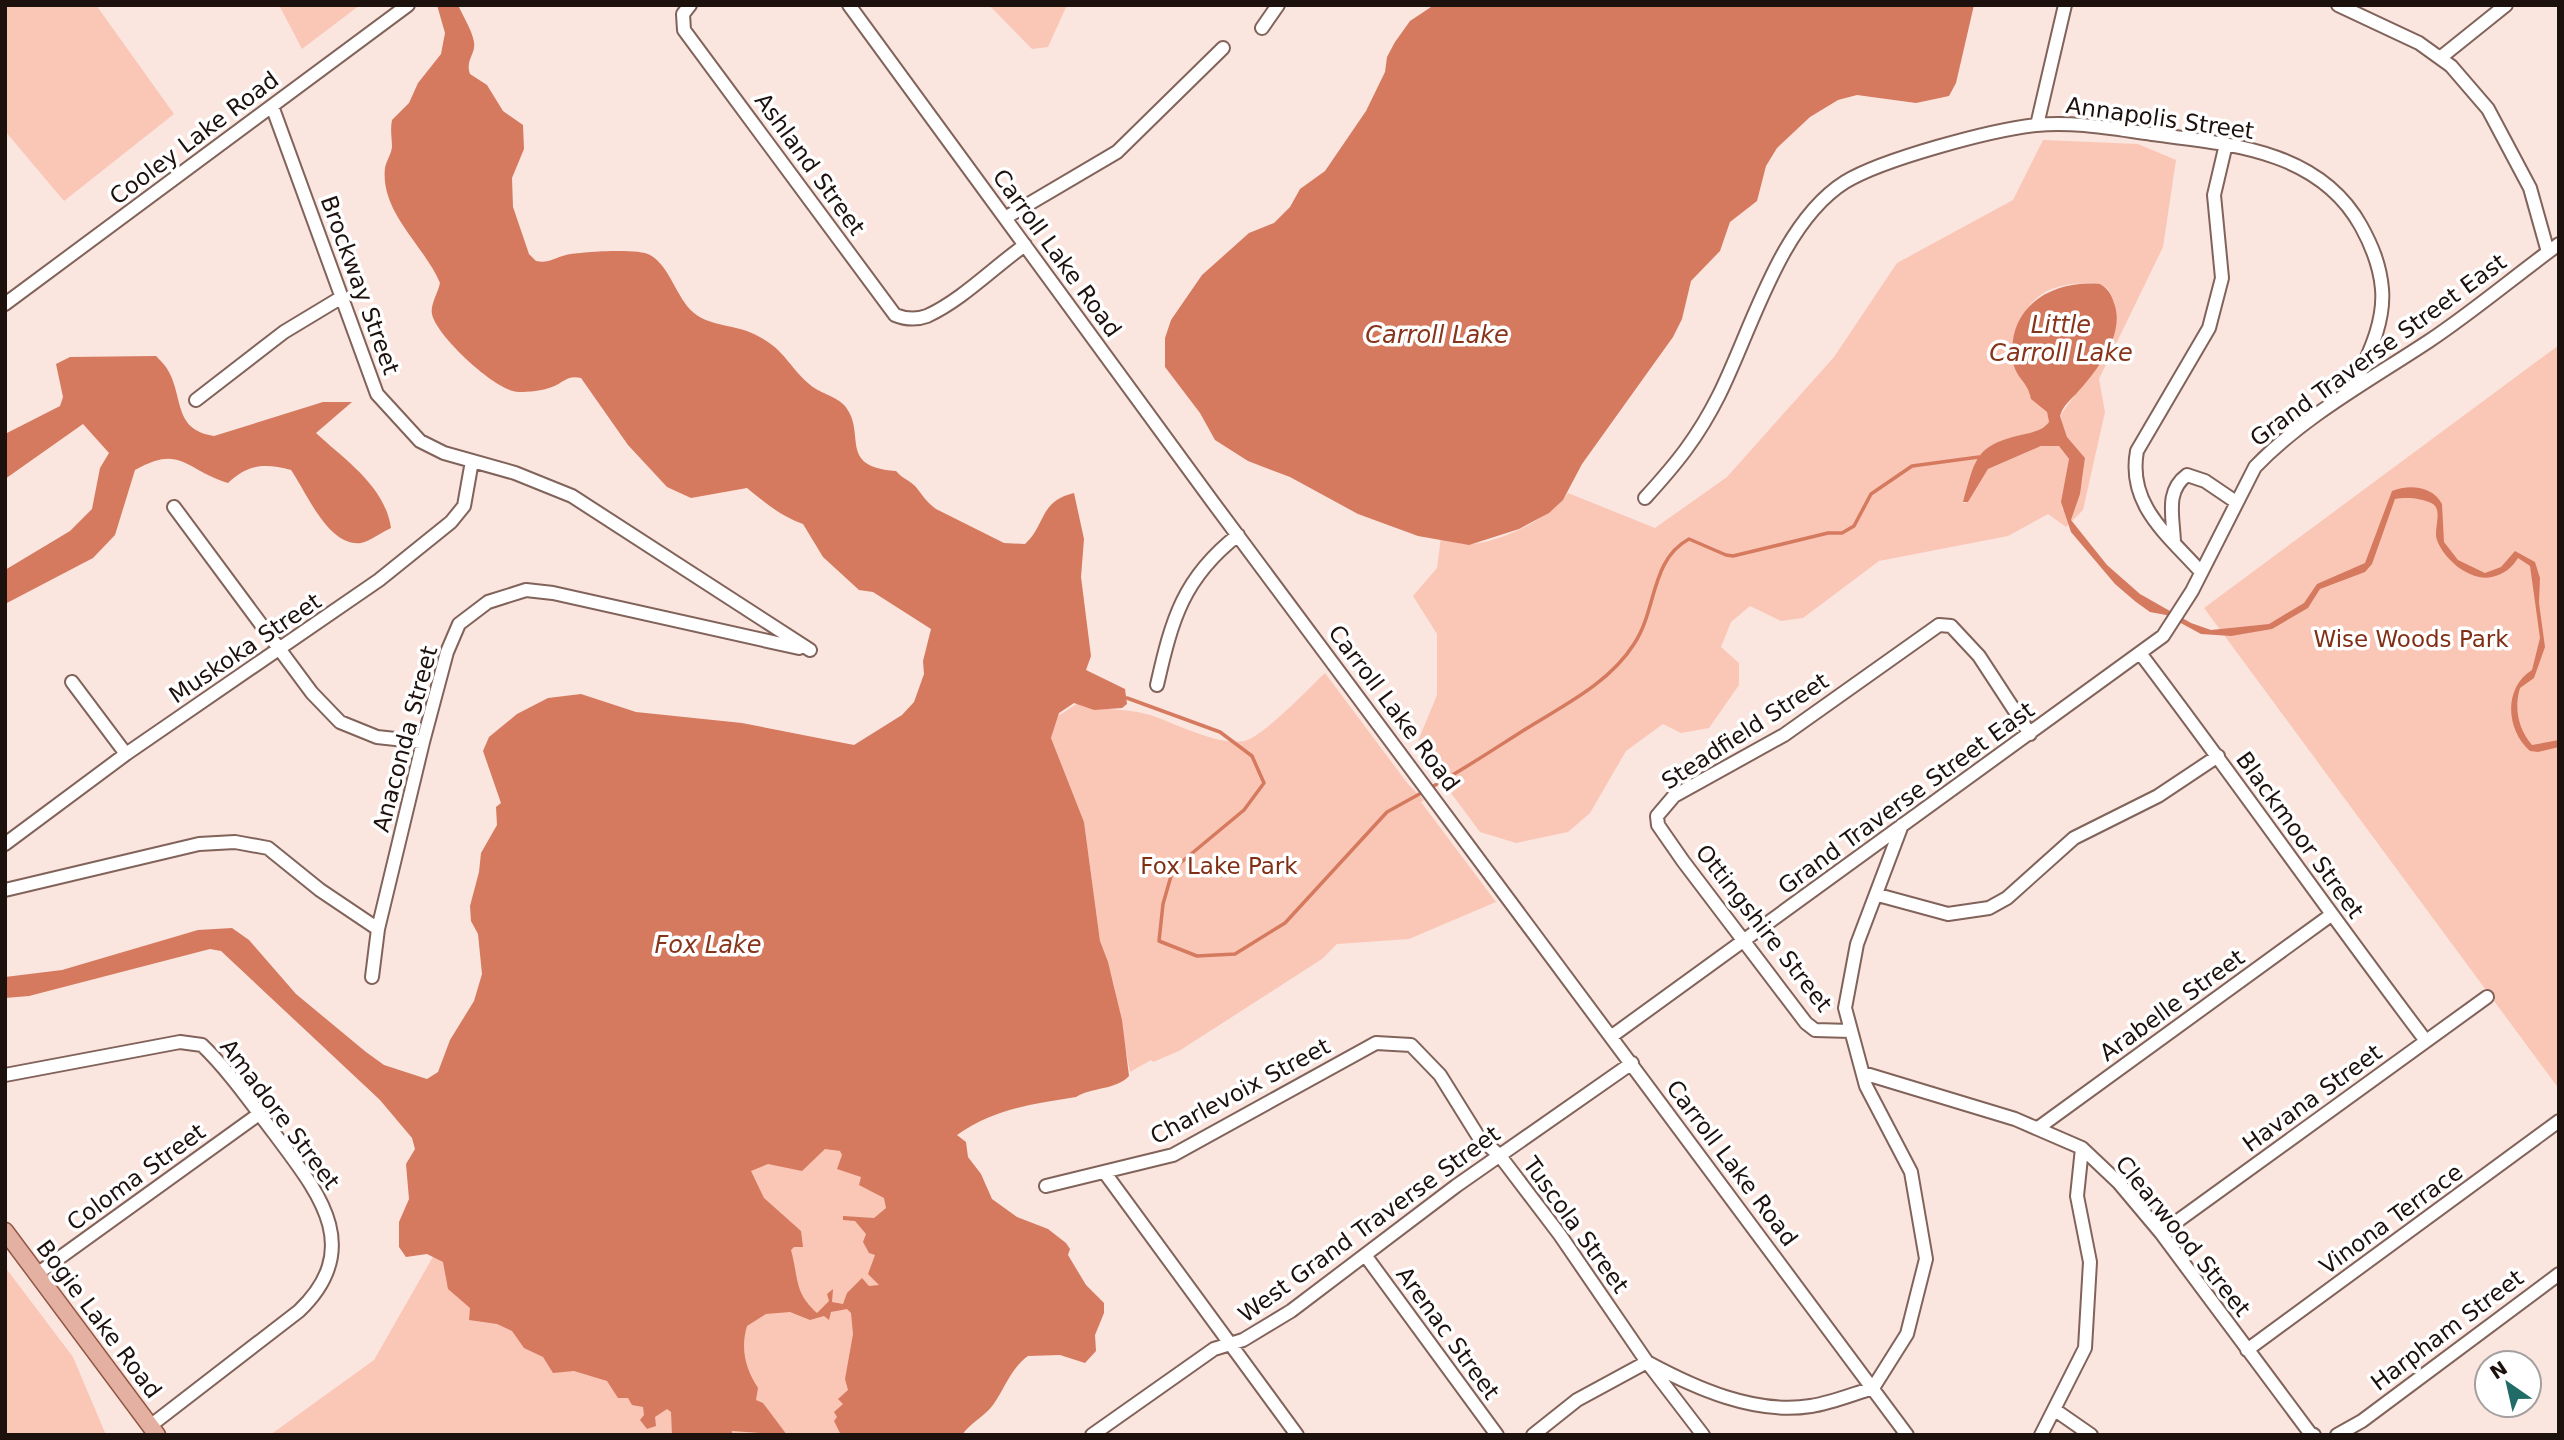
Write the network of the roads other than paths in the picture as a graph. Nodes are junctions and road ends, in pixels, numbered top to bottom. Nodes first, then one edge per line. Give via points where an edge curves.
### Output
1 (408, 5) edge
2 (690, 5) edge
3 (849, 5) edge
4 (1278, 5) edge
5 (2065, 5) edge
6 (2338, 5) edge
7 (2506, 5) edge
8 (1262, 28) dead end
9 (1223, 48) dead end
10 (2440, 58) junction
11 (272, 106) junction
12 (2038, 125) junction
13 (2226, 145) junction
14 (1005, 218) junction
15 (1025, 245) junction
16 (2553, 248) edge
17 (342, 298) junction
18 (5, 304) edge
19 (2353, 390) junction
20 (196, 400) dead end
21 (472, 461) junction
22 (1645, 498) dead end
23 (2236, 502) junction
24 (174, 507) dead end
25 (1237, 535) junction
26 (2174, 542) junction
27 (2201, 572) junction
28 (810, 650) joint
29 (280, 651) junction
30 (2140, 653) junction
31 (72, 682) dead end
32 (1157, 685) dead end
33 (2030, 734) junction
34 (423, 743) junction
35 (126, 754) junction
36 (2218, 756) junction
37 (1658, 825) joint
38 (1902, 825) junction
39 (5, 844) edge
40 (5, 890) edge
41 (1878, 895) junction
42 (2331, 915) junction
43 (378, 929) junction
44 (1746, 941) junction
45 (372, 977) dead end
46 (2487, 997) dead end
47 (1851, 1031) junction
48 (1612, 1036) junction
49 (2426, 1041) junction
50 (1411, 1045) joint
51 (1632, 1063) junction
52 (1863, 1073) junction
53 (5, 1075) edge
54 (259, 1114) junction
55 (2559, 1121) edge
56 (2038, 1128) junction
57 (2082, 1148) junction
58 (1500, 1156) junction
59 (1105, 1173) junction
60 (1046, 1186) dead end
61 (5, 1231) edge
62 (2161, 1233) junction
63 (1365, 1255) junction
64 (2559, 1273) edge
65 (37, 1274) junction
66 (1228, 1345) junction
67 (2247, 1350) junction
68 (1647, 1363) junction
69 (1873, 1388) junction
70 (2055, 1410) junction
71 (153, 1430) edge
72 (1094, 1434) edge
73 (1297, 1435) edge
74 (1497, 1435) edge
75 (1533, 1435) edge
76 (1703, 1435) edge
77 (1907, 1435) edge
78 (2040, 1435) edge
79 (2091, 1435) edge
80 (2314, 1435) edge
81 (2337, 1435) edge

1 - 11 street, Cooley Lake Road
2 - 15 street, Ashland Street via 683,14 684,30 895,314 906,319 924,317
3 - 14 street, Carroll Lake Road
4 - 8 street
5 - 12 street
6 - 10 street via 2419,43
7 - 10 street
9 - 14 street via 1117,152
10 - 16 street via 2488,109 2530,188
11 - 17 street, Brockway Street
11 - 18 street, Cooley Lake Road
12 - 13 street, Annapolis Street via 2097,127
12 - 22 street, Annapolis Street via 1895,162 1846,182 1830,194 1805,224 1763,293 1720,394 1688,451
13 - 19 street, Annapolis Street via 2292,163 2323,179 2354,212 2375,252 2382,290 2379,326
13 - 26 street via 2214,195 2222,259 2216,310 2137,451 2134,466 2140,500
14 - 15 street, Carroll Lake Road
15 - 25 street, Carroll Lake Road
16 - 19 street, Grand Traverse Street East via 2432,340
17 - 20 street via 284,331
17 - 21 street, Brockway Street via 377,394 420,441
19 - 23 street, Grand Traverse Street East via 2269,452
21 - 28 street, Brockway Street via 515,472 572,496
21 - 29 street, Muskoka Street via 464,506 450,522
23 - 26 street via 2188,475 2176,483 2171,496
23 - 27 street
24 - 29 street
25 - 32 street via 1207,561 1178,605
25 - 48 street, Carroll Lake Road
26 - 27 street
27 - 30 street, Grand Traverse Street East via 2163,636
28 - 34 street, Anaconda Street via 526,590 488,602 459,624
29 - 34 street via 340,722 377,737
29 - 35 street, Muskoka Street
30 - 33 street, Grand Traverse Street East
30 - 36 street, Blackmoor Street
31 - 35 street
33 - 37 street, Steadfield Street via 1964,639 1951,626 1932,627 1784,735 1674,796 1657,816
33 - 38 street, Grand Traverse Street East
34 - 43 street, Anaconda Street
35 - 39 street, Muskoka Street
36 - 41 street via 2158,796 2074,838 2007,898 1989,908 1948,914
36 - 42 street, Blackmoor Street
37 - 44 street, Ottingshire Street
38 - 41 street
38 - 44 street, Grand Traverse Street East
40 - 43 street via 199,844 236,842 268,848
41 - 47 street via 1857,944 1845,1008
42 - 49 street, Blackmoor Street
42 - 56 street, Arabelle Street
43 - 45 street, Anaconda Street
44 - 47 street, Ottingshire Street via 1806,1023 1815,1030
44 - 48 street, Grand Traverse Street East
46 - 49 street, Havana Street
47 - 52 street
48 - 51 street, Carroll Lake Road
49 - 62 street, Havana Street
50 - 58 street, Tuscola Street via 1440,1075 1478,1136
50 - 59 street, Charlevoix Street via 1376,1043 1173,1155
51 - 58 street, West Grand Traverse Street
51 - 69 street, Carroll Lake Road
52 - 56 street, Clearwood Street
52 - 69 street via 1911,1172 1926,1259 1907,1334
53 - 54 street, Amadore Street via 180,1042 202,1045
54 - 65 street, Coloma Street
54 - 71 street, Amadore Street via 327,1210 329,1264 318,1292 299,1311
55 - 67 street, Vinona Terrace
56 - 57 street, Clearwood Street
57 - 62 street, Clearwood Street via 2119,1182
57 - 70 street via 2077,1196 2090,1262 2085,1348
58 - 63 street, West Grand Traverse Street
58 - 68 street, Tuscola Street
59 - 60 street, Charlevoix Street
59 - 66 street
61 - 65 main road, Bogie Lake Road
62 - 67 street, Clearwood Street
63 - 66 street, West Grand Traverse Street via 1291,1311
63 - 74 street, Arenac Street
64 - 81 street, Harpham Street
65 - 71 main road, Bogie Lake Road
66 - 72 street, West Grand Traverse Street via 1214,1349
66 - 73 street
67 - 80 street, Clearwood Street
68 - 69 street via 1679,1380 1762,1406 1812,1406
68 - 75 street via 1577,1400
68 - 76 street, Tuscola Street
69 - 77 street, Carroll Lake Road
70 - 78 street
70 - 79 street

